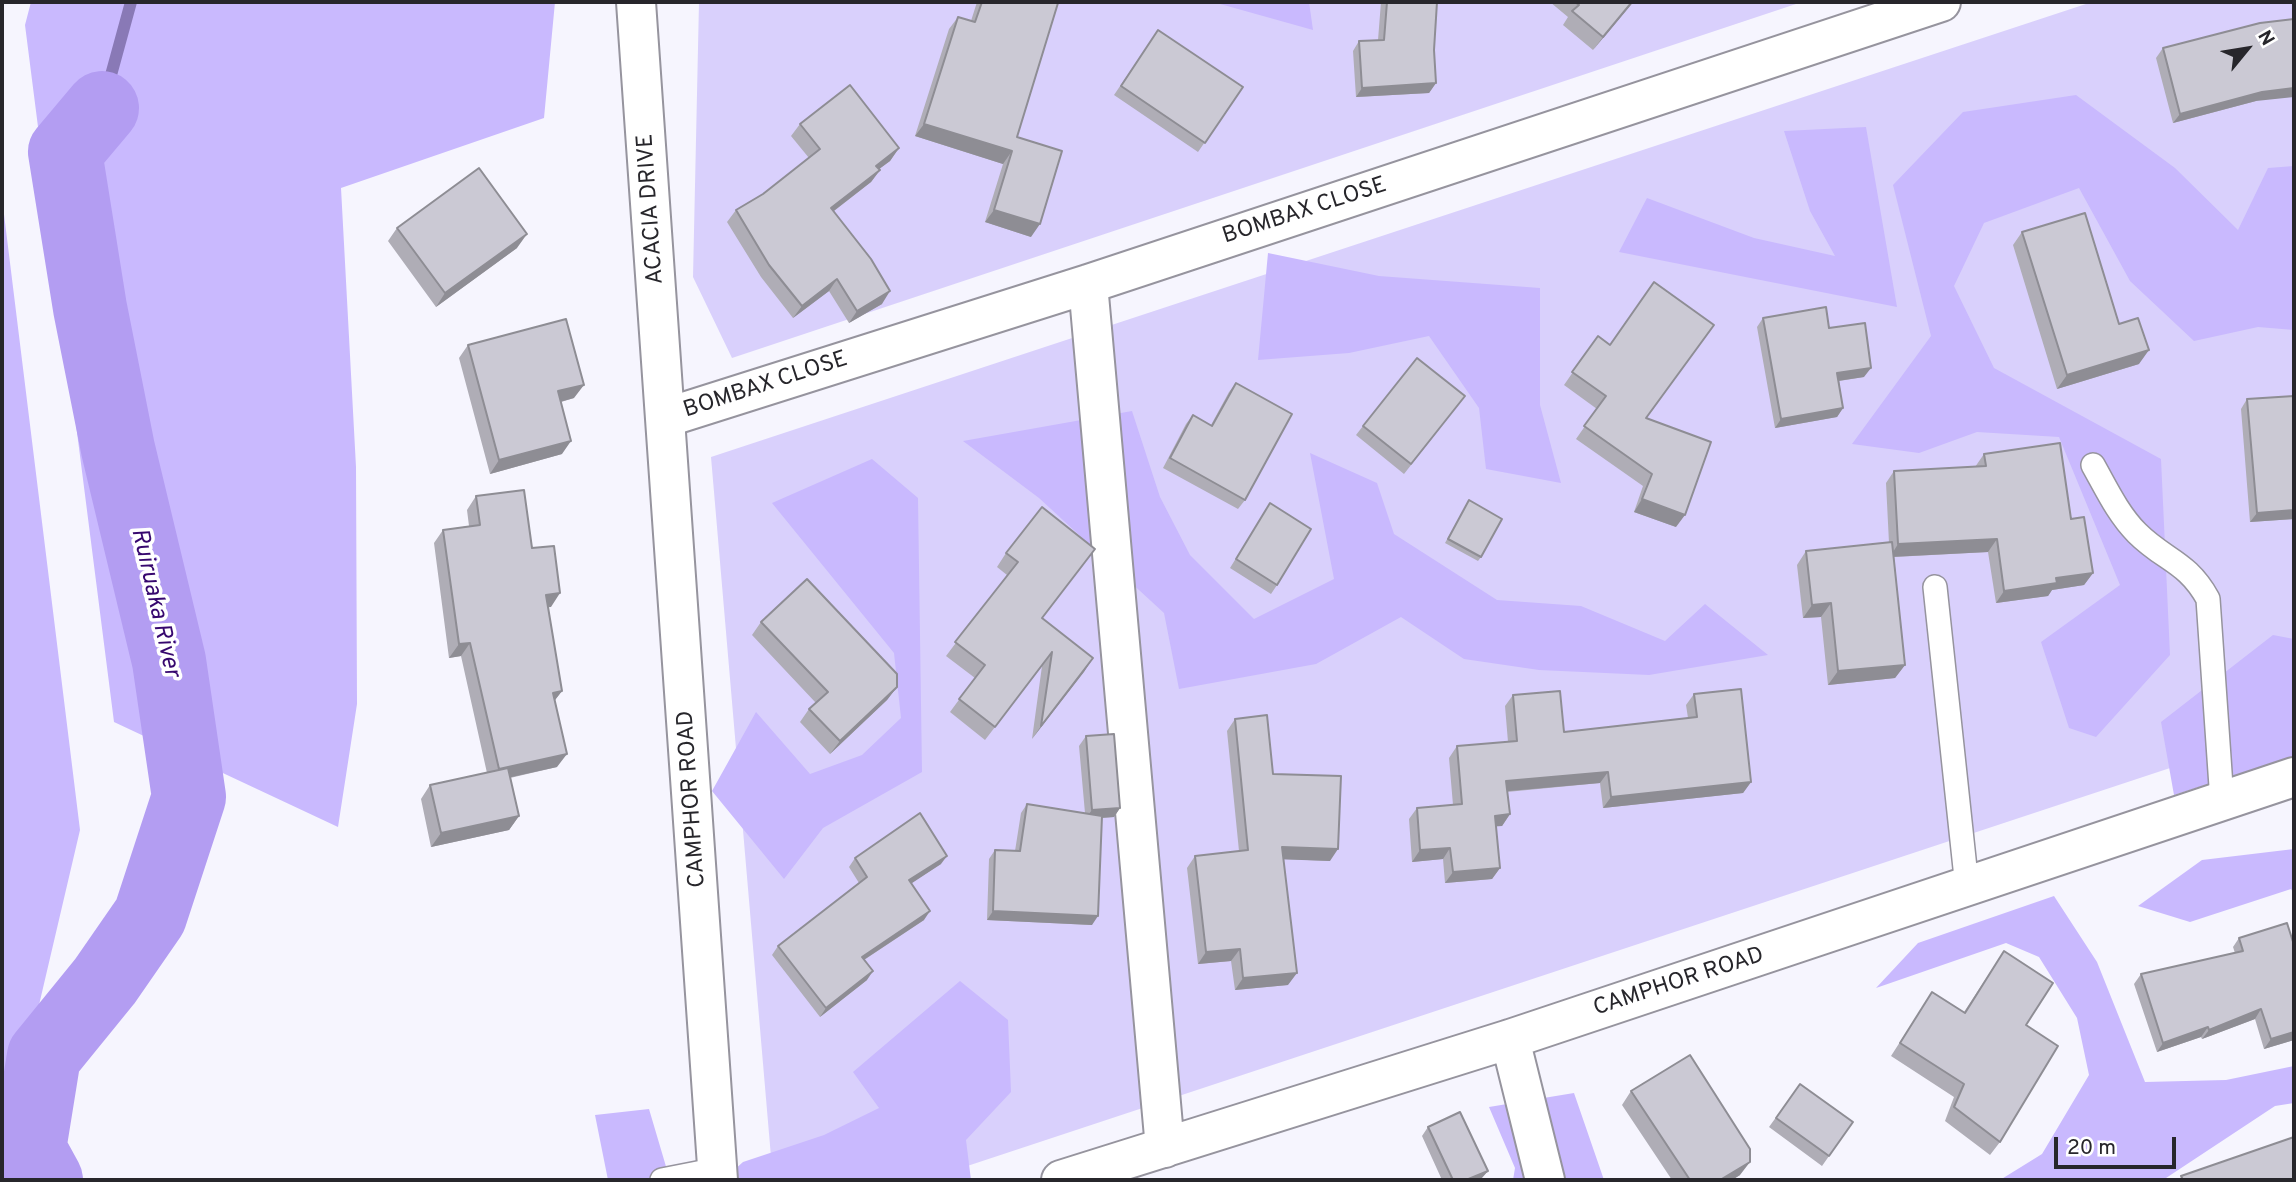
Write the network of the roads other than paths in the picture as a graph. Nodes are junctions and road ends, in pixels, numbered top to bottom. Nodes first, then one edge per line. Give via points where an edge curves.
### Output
1 (636, 2) edge
2 (1941, 2) edge
3 (1088, 284) junction
4 (667, 417) junction
5 (2093, 465) dead end
6 (1935, 587) dead end
7 (2294, 777) edge
8 (2222, 801) junction
9 (1967, 887) junction
10 (1510, 1039) junction
11 (1165, 1148) junction
12 (718, 1174) edge
13 (662, 1180) edge
14 (1061, 1180) edge
15 (1545, 1180) edge

1 - 4 street, ACACIA DRIVE
2 - 3 street, BOMBAX CLOSE
3 - 4 street, BOMBAX CLOSE
3 - 11 street
4 - 12 street, CAMPHOR ROAD
5 - 8 lane via 2124,520 2196,577 2208,599
6 - 9 lane
7 - 8 street, CAMPHOR ROAD
8 - 9 street, CAMPHOR ROAD
9 - 10 street, CAMPHOR ROAD
10 - 11 street, CAMPHOR ROAD
10 - 15 street
11 - 14 street, CAMPHOR ROAD
12 - 13 lane

